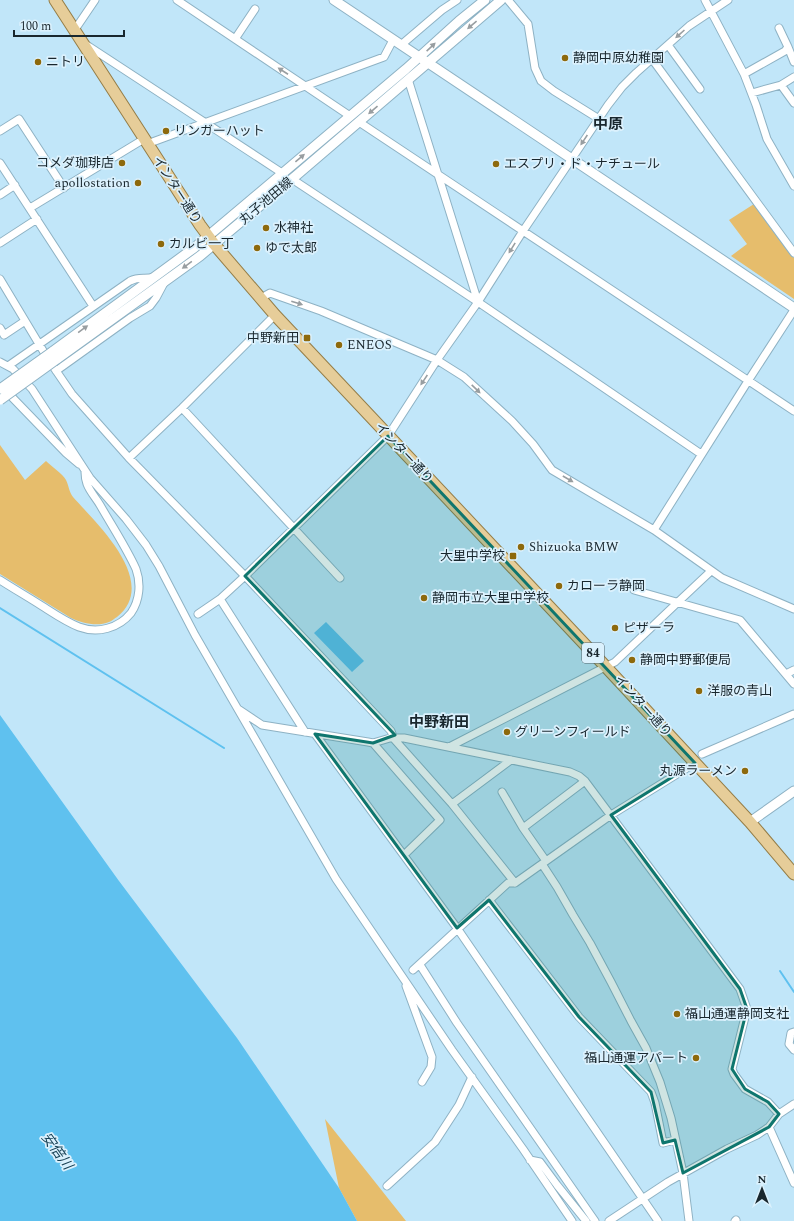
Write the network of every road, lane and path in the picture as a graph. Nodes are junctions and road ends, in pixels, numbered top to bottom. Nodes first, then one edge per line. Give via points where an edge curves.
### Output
1 (55, 0) edge
2 (95, 0) edge
3 (178, 0) edge
4 (457, 0) edge
5 (485, 0) edge
6 (501, 0) edge
7 (508, 0) edge
8 (705, 0) edge
9 (728, 0) edge
10 (337, 1) edge
11 (255, 9) dead end
12 (711, 11) junction
13 (778, 28) dead end
14 (74, 31) junction
15 (235, 39) junction
16 (81, 41) junction
17 (397, 42) junction
18 (668, 45) junction
19 (788, 47) junction
20 (419, 58) junction
21 (652, 59) junction
22 (794, 62) edge
23 (428, 63) junction
24 (744, 74) junction
25 (794, 77) edge
26 (408, 79) junction
27 (780, 85) junction
28 (306, 86) junction
29 (700, 89) dead end
30 (752, 93) junction
31 (794, 103) edge
32 (350, 116) junction
33 (599, 119) junction
34 (359, 122) junction
35 (205, 123) junction
36 (0, 131) edge
37 (145, 141) junction
38 (572, 159) junction
39 (0, 163) edge
40 (282, 173) junction
41 (438, 174) junction
42 (292, 179) junction
43 (15, 185) junction
44 (794, 186) edge
45 (64, 188) junction
46 (0, 195) edge
47 (30, 208) junction
48 (37, 219) junction
49 (523, 231) junction
50 (211, 240) junction
51 (0, 243) edge
52 (794, 253) edge
53 (153, 278) junction
54 (0, 280) edge
55 (164, 283) junction
56 (261, 298) junction
57 (478, 302) junction
58 (93, 306) junction
59 (794, 309) edge
60 (275, 315) junction
61 (25, 321) junction
62 (0, 328) edge
63 (39, 345) junction
64 (437, 360) junction
65 (0, 362) edge
66 (8, 366) junction
67 (56, 371) junction
68 (748, 381) junction
69 (0, 386) edge
70 (0, 389) edge
71 (0, 400) edge
72 (182, 408) junction
73 (794, 411) edge
74 (388, 436) junction
75 (701, 454) junction
76 (129, 458) junction
77 (84, 468) junction
78 (293, 529) junction
79 (654, 530) junction
80 (711, 571) junction
81 (245, 576) junction
82 (340, 578) dead end
83 (0, 580) edge
84 (634, 590) dead end
85 (220, 599) junction
86 (677, 603) junction
87 (794, 609) edge
88 (198, 614) dead end
89 (606, 667) junction
90 (794, 670) edge
91 (786, 674) junction
92 (794, 684) edge
93 (236, 707) junction
94 (794, 714) edge
95 (305, 732) junction
96 (315, 734) junction
97 (394, 739) junction
98 (373, 743) junction
99 (449, 747) junction
100 (702, 754) dead end
101 (511, 760) junction
102 (695, 763) junction
103 (585, 781) junction
104 (794, 791) edge
105 (502, 792) dead end
106 (452, 804) junction
107 (611, 815) junction
108 (750, 822) junction
109 (523, 828) junction
110 (404, 856) junction
111 (544, 862) junction
112 (794, 874) edge
113 (515, 883) junction
114 (490, 900) junction
115 (457, 928) junction
116 (420, 964) junction
117 (414, 970) dead end
118 (405, 980) junction
119 (794, 1032) edge
120 (794, 1050) edge
121 (472, 1078) junction
122 (422, 1082) dead end
123 (480, 1088) junction
124 (464, 1096) junction
125 (794, 1104) edge
126 (779, 1114) junction
127 (769, 1127) junction
128 (675, 1140) junction
129 (530, 1160) junction
130 (683, 1173) junction
131 (794, 1183) edge
132 (387, 1186) dead end
133 (643, 1198) junction
134 (572, 1221) edge
135 (586, 1221) edge
136 (595, 1221) edge
137 (610, 1221) edge
138 (658, 1221) edge
139 (689, 1221) edge

1 - 14 main road, インター通り / 84
2 - 14 street
3 - 15 street
4 - 17 street
20 -> 5 street, 丸子池田線
6 -> 23 street, 丸子池田線
7 - 33 street via 528,24 533,58 541,81
8 - 12 street
9 - 12 street
10 - 17 street
11 - 15 street
12 -> 18 street
12 - 24 street
13 - 19 street
14 - 16 main road, インター通り / 84
28 -> 15 street
16 - 35 street
16 - 37 main road, インター通り / 84
17 - 20 street
17 - 28 street via 384,56
18 - 21 street
18 - 29 street
19 - 22 street
19 - 24 street
20 - 23 street
20 - 32 street, 丸子池田線
21 - 33 street via 622,87
21 - 52 street
23 - 26 street, 丸子池田線
23 - 38 street
24 - 30 street
25 - 27 street
26 -> 34 street, 丸子池田線
26 - 41 street
27 - 30 street
27 - 31 street
28 - 32 street
28 - 35 street
30 - 44 street via 766,139
40 -> 32 street, 丸子池田線
33 -> 38 street
34 - 41 street
34 - 42 street, 丸子池田線
35 - 37 street
35 - 40 street
36 - 45 street via 19,119
37 - 45 street
37 - 50 main road, インター通り / 84
38 - 49 street
38 - 59 street
39 - 43 street
40 - 50 street, 丸子池田線
41 - 49 street
41 - 57 street
42 - 50 street, 丸子池田線
42 - 57 street
43 - 46 street
43 - 47 street
45 - 47 street
47 - 48 street
48 - 51 street
48 - 58 street
49 -> 57 street
49 - 68 street
50 - 53 street, 丸子池田線
50 -> 55 street, 丸子池田線
50 - 56 main road, インター通り / 84
53 - 58 street via 137,278 130,281
70 -> 53 street, 丸子池田線, bridge
54 - 61 street
55 - 67 street via 150,306
55 - 71 street, 丸子池田線, bridge
56 - 60 main road, インター通り / 84
56 -> 64 street via 270,294 321,311
57 - 64 street
57 - 75 street
58 - 63 street
59 - 68 street
60 - 72 street
60 - 74 main road, インター通り / 84
61 - 62 street via 4,334
61 - 63 street
63 - 66 street
63 - 67 street
64 -> 74 street
64 -> 79 street via 464,377 512,421 552,470
65 - 66 street
66 - 77 street via 32,389
67 - 76 street via 72,394
68 - 73 street
68 - 75 street
69 - 77 street
72 - 76 street
72 - 78 street
74 - 78 street
74 - 89 main road, インター通り / 84
75 - 79 street
76 - 81 street
77 - 83 street via 87,485 136,570 139,596 128,617 111,628 99,630 79,627
77 - 93 street via 146,545
78 - 81 street
78 - 82 street
79 - 80 street
80 - 86 street
80 - 87 street
81 - 85 street
81 - 97 street via 391,731
84 - 86 street
85 - 88 street
85 - 95 street
86 - 89 street via 615,662
86 - 91 street via 740,620
89 - 99 street
89 - 102 main road, インター通り / 84
90 - 91 street
91 - 92 street
93 - 95 street via 262,725
93 - 118 street via 336,879
94 - 100 street
95 - 96 street
96 - 98 street
96 - 110 street
97 - 98 street
97 - 99 street via 404,738
97 - 106 street
98 - 110 street via 440,820
99 - 101 street
101 - 103 street via 570,772
101 - 106 street
102 - 107 street
102 - 108 main road, インター通り / 84
103 - 107 street
103 - 109 street
104 - 108 street
105 - 109 street
106 - 113 street
107 - 111 street
107 - 126 street via 740,989 747,1009 732,1068 745,1090 768,1102
108 - 112 main road, インター通り / 84
109 - 111 street
110 - 115 street
111 - 113 street
111 - 128 street via 646,1048 660,1082
113 - 114 street via 508,883
114 - 115 street
114 - 128 street via 580,1017 651,1092 663,1143
115 - 116 street
115 - 133 street
116 - 117 street
116 - 136 street via 457,1023
118 - 121 street
118 - 122 street via 432,1057 431,1067
119 - 120 street via 791,1033 789,1044
121 - 123 street
121 - 124 street
123 - 124 street
123 - 129 street
124 - 132 street via 435,1142
125 - 126 street
126 - 127 street
127 - 130 street
127 - 131 street
128 - 130 street
129 - 134 street
129 - 135 street via 540,1162
130 - 133 street
130 - 139 street
133 - 137 street
133 - 138 street

